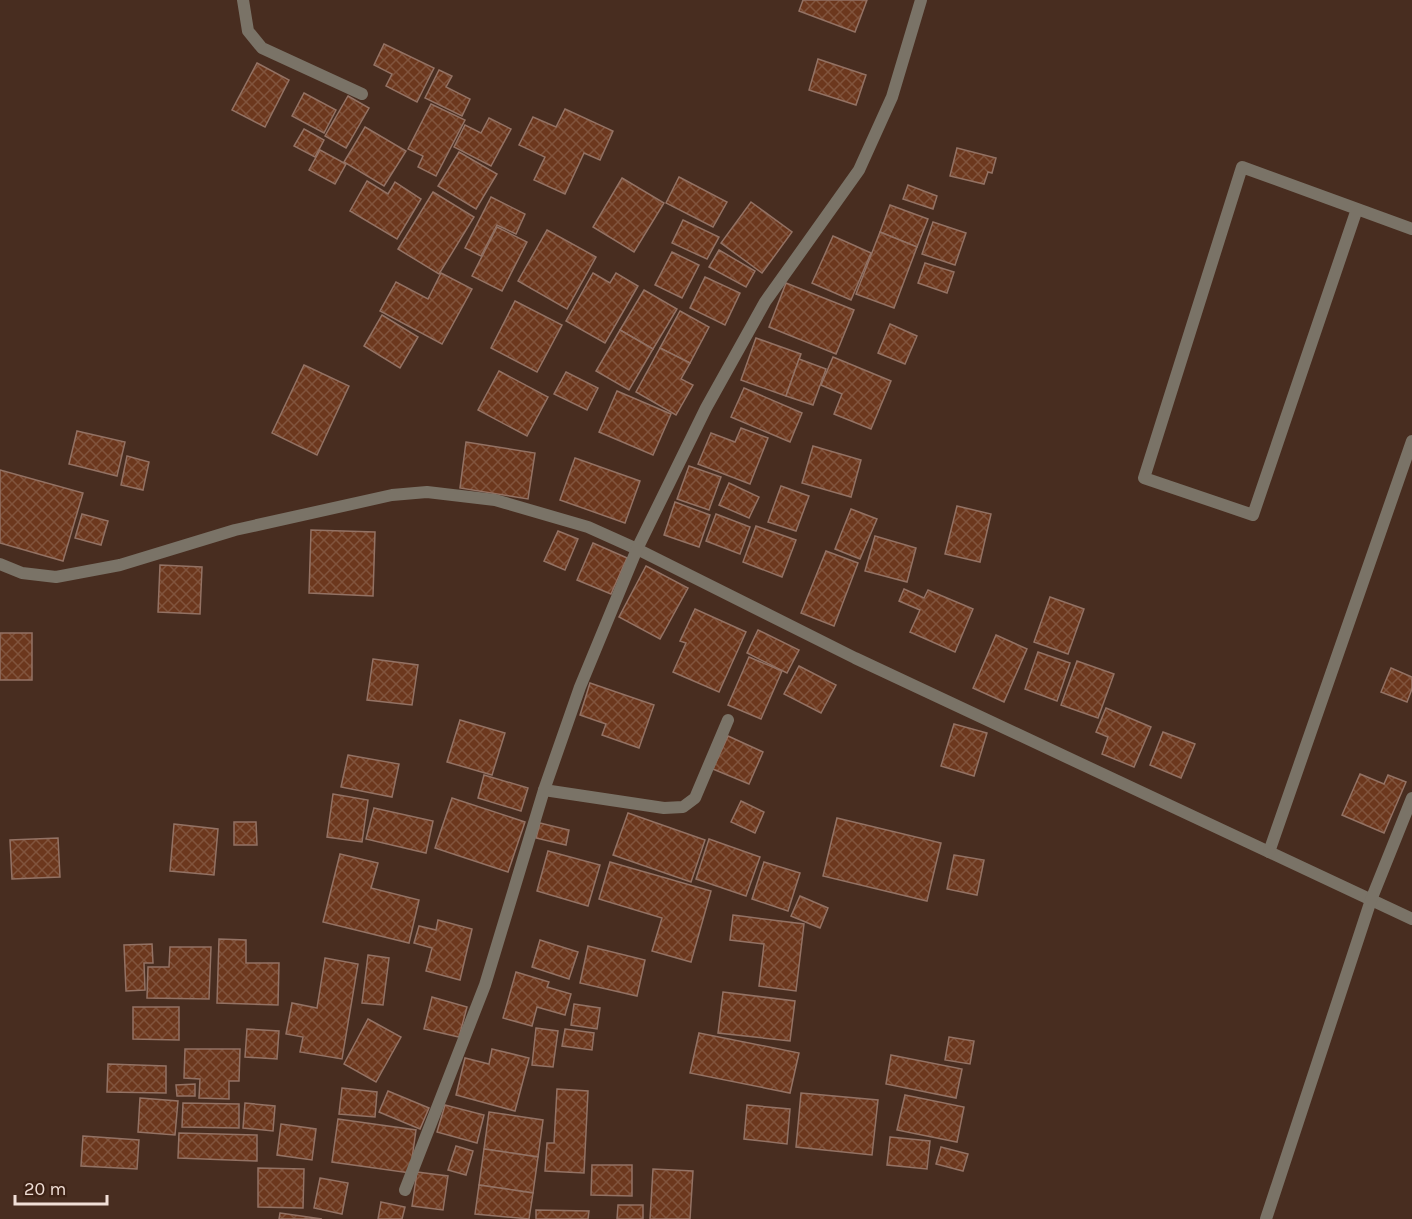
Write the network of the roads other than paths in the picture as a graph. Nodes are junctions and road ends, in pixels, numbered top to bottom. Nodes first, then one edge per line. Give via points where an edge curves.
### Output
1 (243, 0) edge
2 (921, 0) edge
3 (362, 94) dead end
4 (1357, 209) junction
5 (1412, 229) edge
6 (1412, 441) edge
7 (637, 549) junction
8 (0, 564) edge
9 (728, 720) dead end
10 (544, 790) junction
11 (1412, 798) edge
12 (1269, 852) junction
13 (1371, 900) junction
14 (1412, 919) edge
15 (405, 1190) dead end
16 (1266, 1219) edge

1 - 3 street via 248,31 262,48
2 - 7 street via 892,97 859,170 765,302 706,408
4 - 4 street via 1242,167 1144,478 1253,515
4 - 5 street
6 - 12 street
7 - 8 street via 547,513 495,500 427,492 337,505 120,565 56,577 22,573
7 - 10 street via 580,687
7 - 12 street via 855,658
9 - 10 street via 695,798 683,807 664,808
10 - 15 street via 485,985
11 - 13 street
12 - 13 street
13 - 14 street
13 - 16 street

